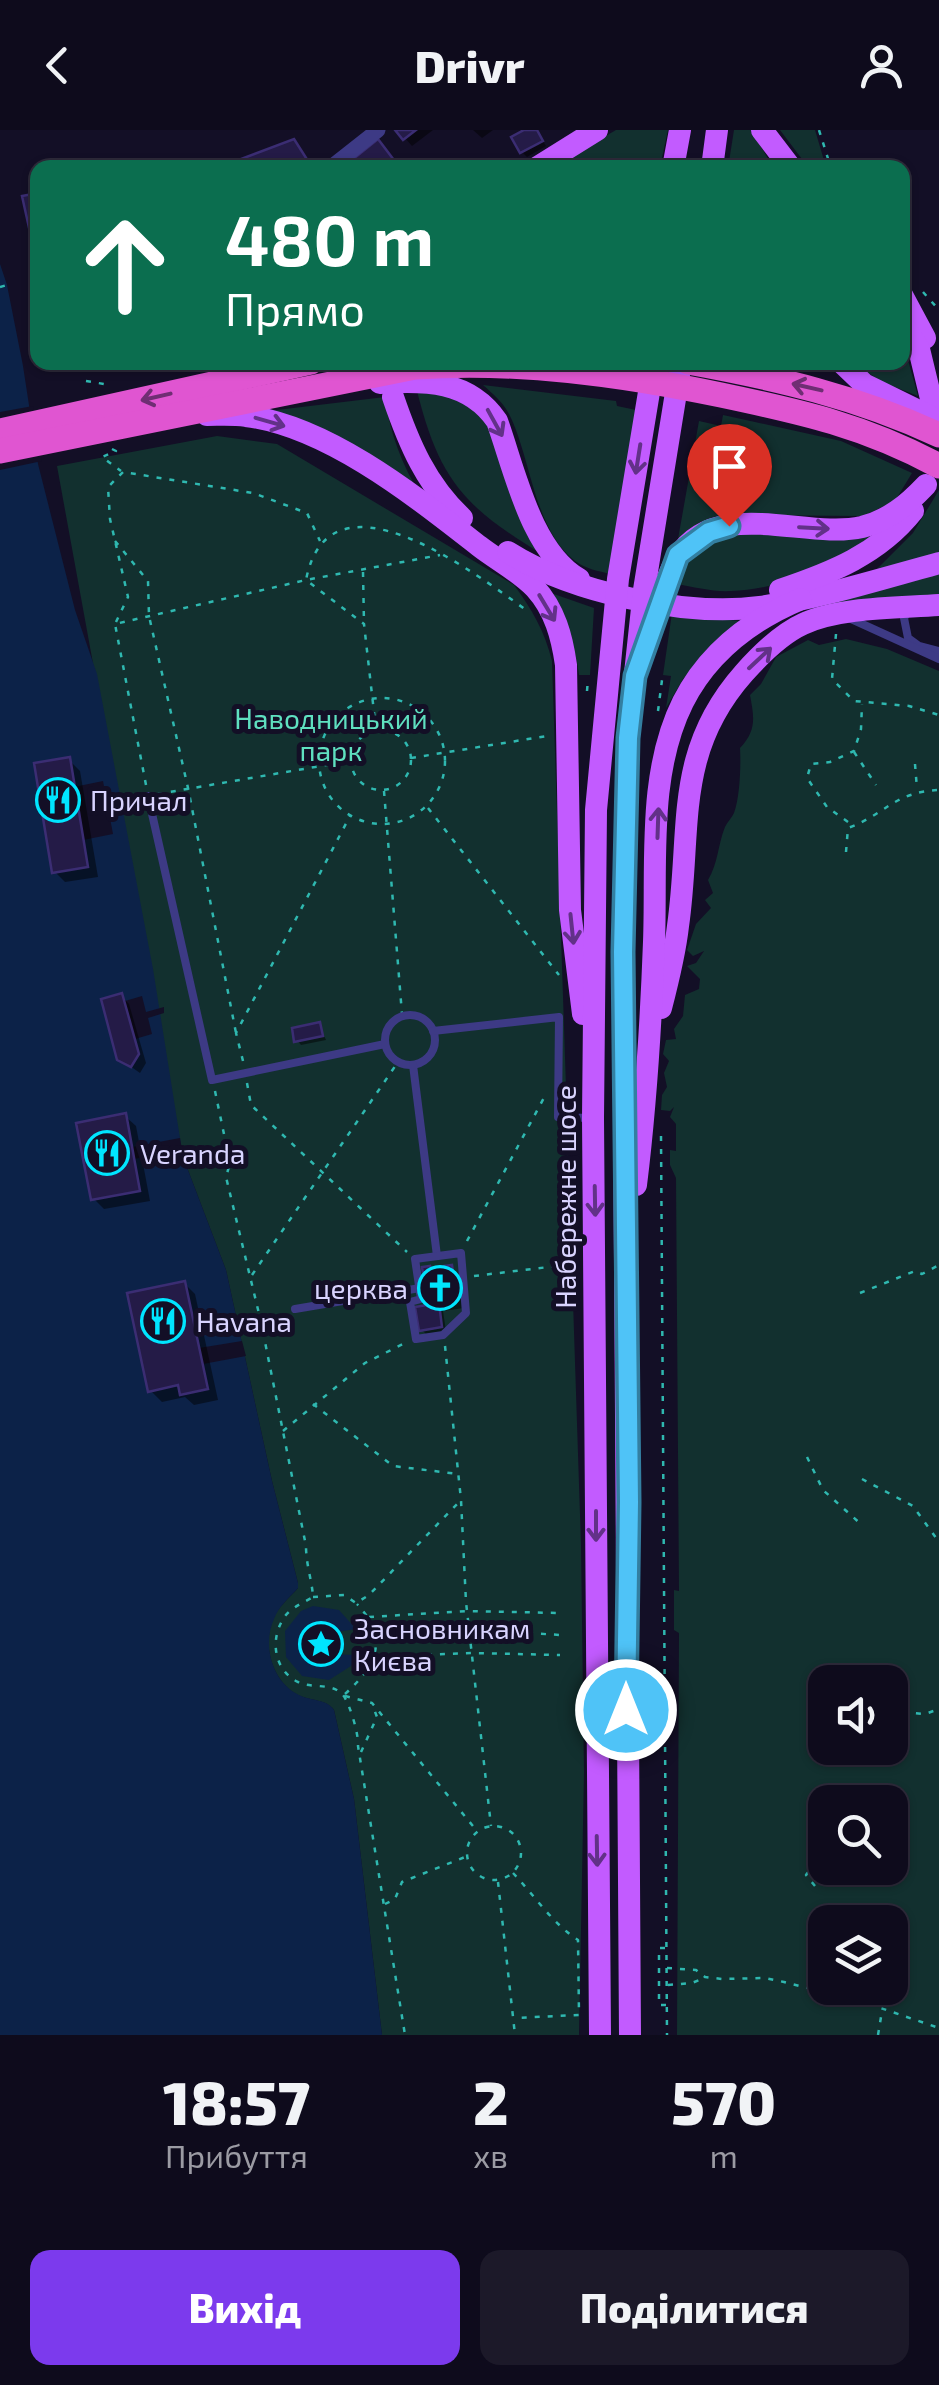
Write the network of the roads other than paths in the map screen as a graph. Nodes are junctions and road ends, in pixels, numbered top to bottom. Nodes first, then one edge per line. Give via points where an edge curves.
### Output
1 (378, 130) edge
2 (597, 130) edge
3 (680, 130) edge
4 (690, 130) edge
5 (717, 130) edge
6 (762, 130) edge
7 (340, 160) edge
8 (549, 160) edge
9 (674, 160) edge
10 (685, 160) edge
11 (713, 160) edge
12 (784, 160) edge
13 (910, 312) edge
14 (910, 316) edge
15 (910, 322) edge
16 (939, 340) edge
17 (239, 370) edge
18 (452, 370) edge
19 (691, 370) edge
20 (849, 370) edge
21 (644, 371) edge
22 (317, 374) edge
23 (414, 374) junction
24 (216, 384) junction
25 (939, 384) edge
26 (384, 385) junction
27 (902, 410) junction
28 (174, 415) junction
29 (101, 419) junction
30 (939, 425) edge
31 (0, 431) edge
32 (0, 451) edge
33 (932, 476) edge
34 (448, 522) junction
35 (939, 563) edge
36 (594, 589) junction
37 (800, 599) junction
38 (939, 605) edge
39 (686, 606) junction
40 (911, 607) junction
41 (846, 621) junction
42 (939, 655) edge
43 (635, 676) junction
44 (148, 796) road end
45 (433, 1031) junction
46 (385, 1044) junction
47 (649, 1060) junction
48 (413, 1065) junction
49 (593, 1111) junction
50 (437, 1256) junction
51 (627, 1257) junction
52 (420, 1288) junction
53 (295, 1309) dead end
54 (600, 2035) edge
55 (630, 2035) edge

1 - 7 street
2 - 8 main road
3 - 9 main road
4 - 10 main road
5 - 11 main road
6 - 12 main road
13 - 16 main road
14 - 25 main road via 934,358
15 - 30 main road
17 - 24 main road
18 - 23 highway
19 - 21 highway
27 -> 19 highway via 820,389
19 - 33 highway via 893,443
19 - 43 main road via 644,590
20 - 27 main road
21 -> 49 main road, Набережне шосе via 602,736
22 - 24 highway
22 - 26 highway
22 - 28 highway
23 - 26 highway
23 -> 36 main road via 466,392 490,410 549,553
24 -> 29 highway
26 - 34 main road via 404,455
26 - 36 main road via 441,498 526,563
27 - 30 highway
28 - 29 highway
28 -> 34 main road via 245,416 308,434
29 - 31 highway
29 - 32 highway
33 - 39 main road via 901,526 826,575 738,600
43 -> 33 main road via 672,569 691,542 744,524 859,528 907,505
34 -> 49 main road via 534,588 562,633 570,910
35 - 37 main road
36 - 39 main road
37 - 39 main road via 756,607
47 -> 37 main road via 659,795 676,720 703,670 725,646
38 - 40 main road
40 - 41 main road
40 - 42 lane via 904,618 908,638
41 - 42 lane
47 -> 41 main road via 678,925 690,784 702,735 754,662 804,623
43 - 51 main road via 623,952
44 - 46 lane via 212,1080
45 - 46 lane via 423,1019 402,1014 388,1028
45 - 48 lane via 431,1053
45 - 49 lane via 559,1018 558,1118
46 - 48 lane via 398,1062
47 - 51 main road
48 - 50 lane
49 -> 54 main road, Набережне шосе
50 - 52 lane via 415,1260
50 - 52 lane via 461,1253 464,1277 466,1313 444,1335 416,1338 410,1302 422,1299
51 - 55 main road
52 - 53 lane

